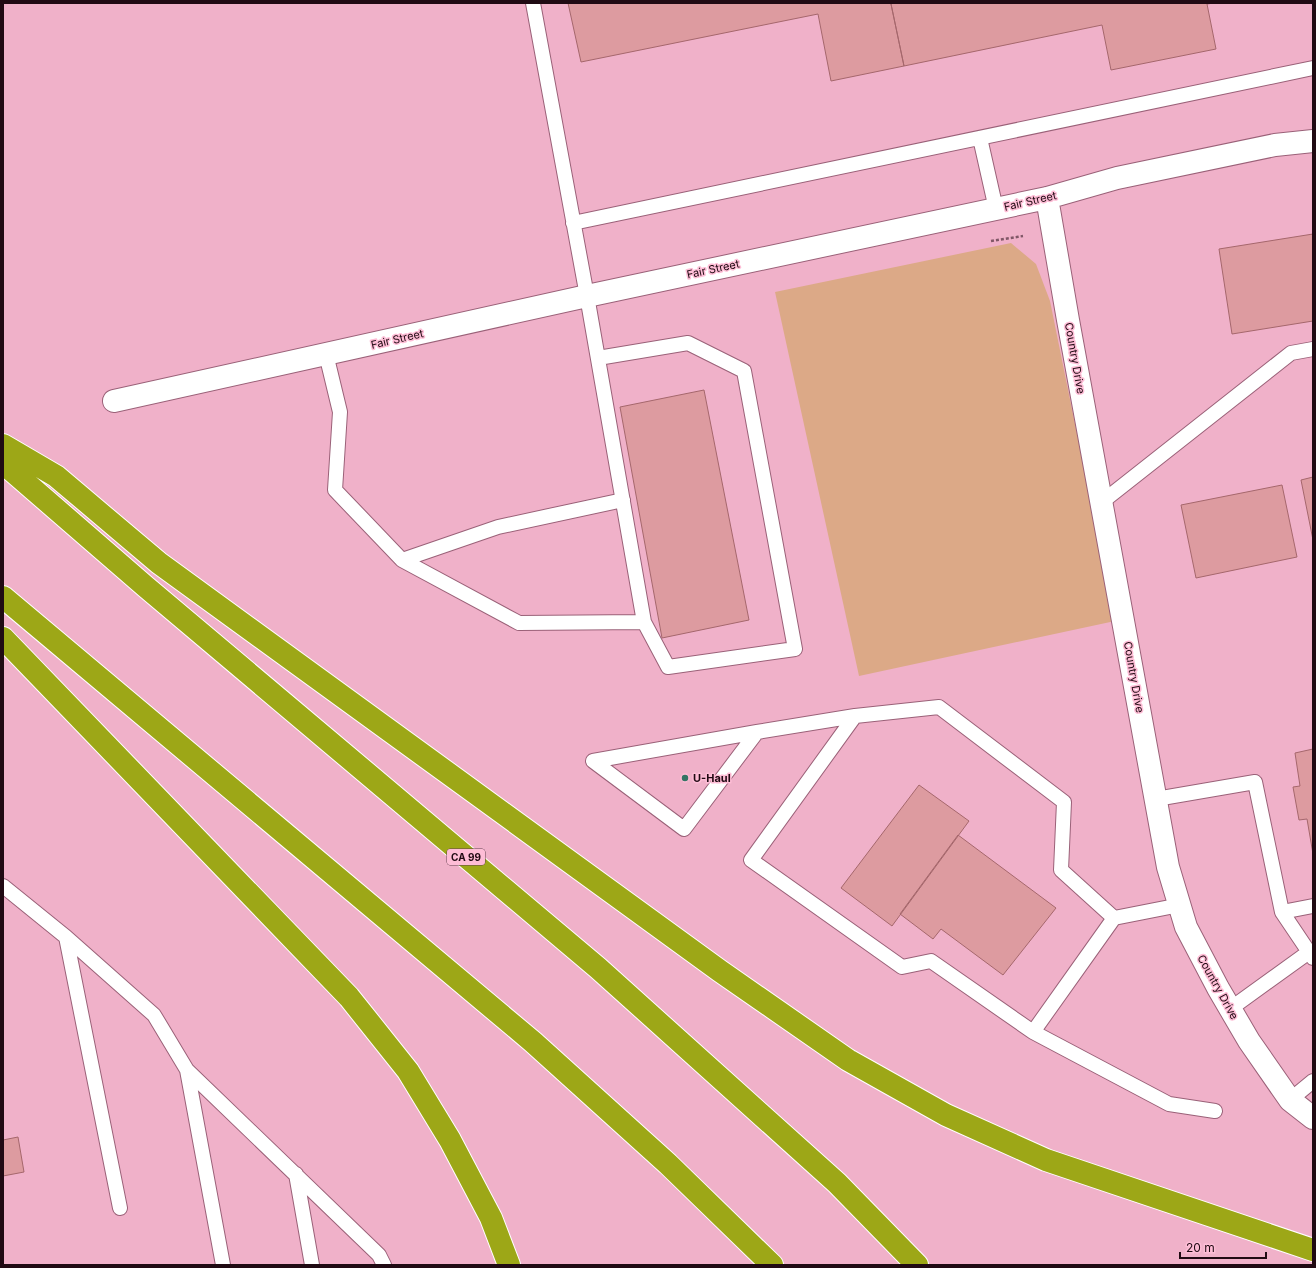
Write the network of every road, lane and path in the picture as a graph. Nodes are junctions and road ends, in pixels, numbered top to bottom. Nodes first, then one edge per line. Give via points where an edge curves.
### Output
1 (533, 3) edge
2 (1313, 68) edge
3 (980, 138) junction
4 (1313, 141) edge
5 (1048, 198) junction
6 (996, 209) junction
7 (573, 223) junction
8 (1023, 236) dead end
9 (991, 241) dead end
10 (587, 296) junction
11 (1313, 349) edge
12 (326, 354) junction
13 (598, 358) junction
14 (114, 400) dead end
15 (3, 445) edge
16 (3, 463) edge
17 (623, 500) junction
18 (1102, 502) junction
19 (402, 560) junction
20 (3, 597) edge
21 (644, 622) junction
22 (3, 638) edge
23 (855, 716) junction
24 (757, 732) junction
25 (1156, 799) junction
26 (3, 886) edge
27 (1180, 905) junction
28 (1313, 906) edge
29 (1282, 912) junction
30 (1114, 918) junction
31 (66, 937) junction
32 (1311, 955) edge
33 (1230, 1009) junction
34 (1033, 1032) junction
35 (187, 1070) junction
36 (1313, 1081) edge
37 (1290, 1100) junction
38 (1214, 1111) dead end
39 (1313, 1118) edge
40 (296, 1174) junction
41 (120, 1208) dead end
42 (1313, 1250) edge
43 (223, 1265) edge
44 (312, 1265) edge
45 (384, 1265) edge
46 (509, 1265) edge
47 (772, 1265) edge
48 (917, 1265) edge

1 - 7 lane
2 - 3 lane
3 - 6 lane
3 - 7 lane
4 - 5 street, Fair Street via 1275,146 1117,178
5 - 6 street, Fair Street
5 - 18 street, Country Drive
6 - 10 street, Fair Street
7 - 10 lane
8 - 9 path
10 - 12 street, Fair Street
10 - 13 lane
11 - 18 lane via 1291,354
12 - 14 street, Fair Street
12 - 19 lane via 340,412 335,490
13 - 17 lane
13 - 21 lane via 688,343 744,371 795,649 668,666
15 - 42 highway via 56,476 159,563 713,967 848,1060 946,1115 1046,1160
16 - 48 highway, CA 99 via 598,968 837,1183
17 - 19 lane via 498,527
17 - 21 lane
18 - 25 street, Country Drive
19 - 21 lane via 519,623
20 - 47 highway via 533,1042 668,1164
22 - 46 highway via 349,997 408,1071 446,1134 491,1218
23 - 24 lane
23 - 30 lane via 939,707 1064,802 1061,870
23 - 34 lane via 751,860 902,967 931,961
24 - 24 lane via 609,758 593,761 684,828
25 - 27 street, Country Drive via 1168,867
25 - 29 lane via 1255,782
26 - 31 lane
27 - 30 lane
27 - 33 street, Country Drive via 1186,926
28 - 29 lane
29 - 32 lane
30 - 34 lane
31 - 35 lane via 154,1016
31 - 41 lane
32 - 33 lane
33 - 37 street, Country Drive
34 - 38 lane via 1169,1104
35 - 40 lane
35 - 43 lane
36 - 37 lane
37 - 39 street, Country Drive
40 - 44 lane
40 - 45 lane via 379,1255

